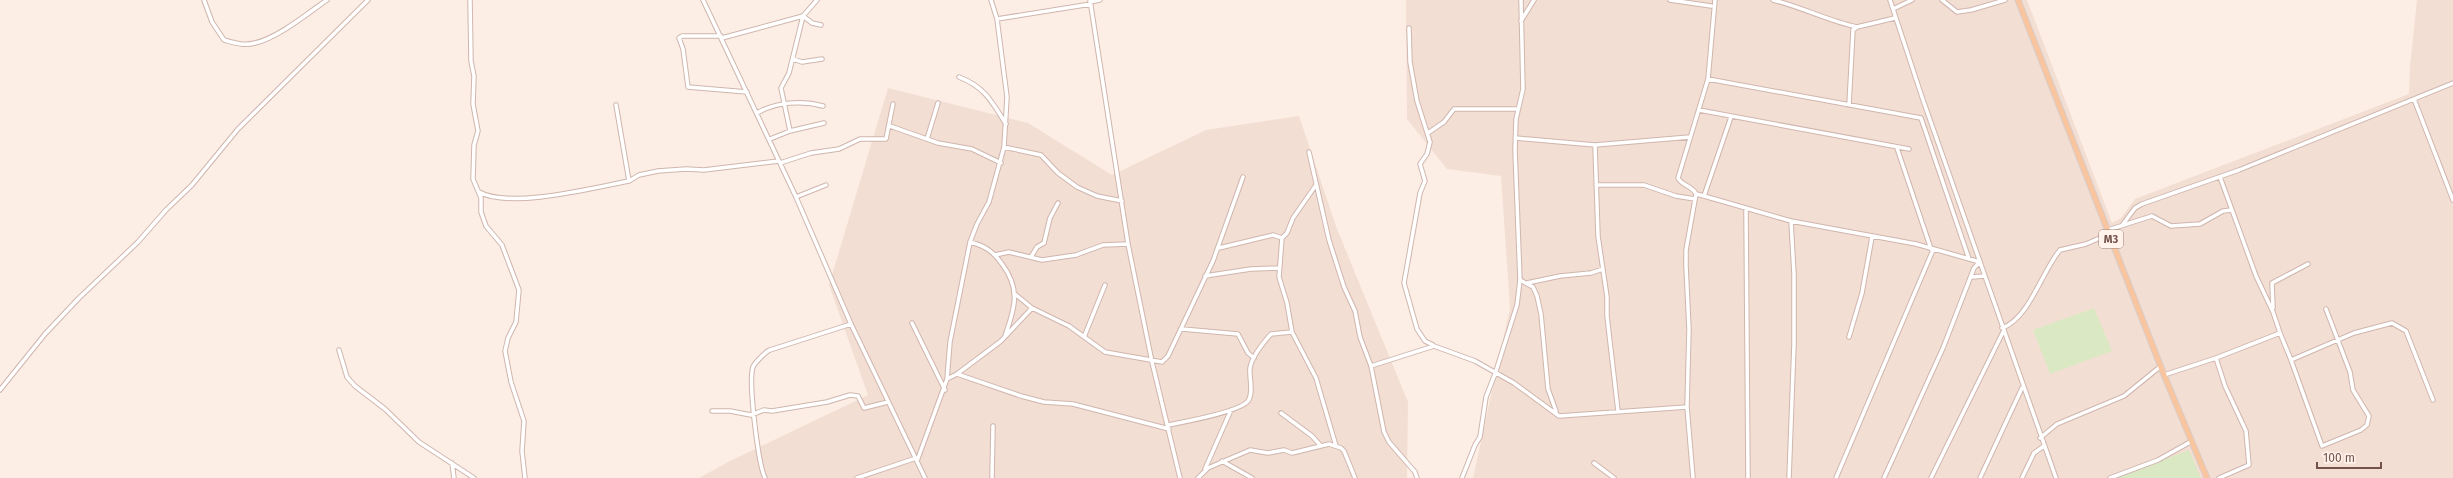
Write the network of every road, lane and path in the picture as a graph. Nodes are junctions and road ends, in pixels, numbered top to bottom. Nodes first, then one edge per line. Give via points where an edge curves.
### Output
1 (204, 0) edge
2 (328, 0) edge
3 (368, 0) edge
4 (470, 0) edge
5 (703, 0) edge
6 (817, 0) edge
7 (1100, 0) edge
8 (1521, 0) edge
9 (1534, 0) edge
10 (1670, 0) edge
11 (1708, 0) edge
12 (1715, 0) edge
13 (1773, 0) edge
14 (1890, 0) edge
15 (1912, 0) edge
16 (1942, 0) edge
17 (2005, 0) edge
18 (2018, 0) edge
19 (993, 1) edge
20 (1783, 1) edge
21 (1090, 2) edge
22 (1712, 7) junction
23 (1893, 9) junction
24 (803, 16) junction
25 (1895, 18) junction
26 (997, 19) junction
27 (1521, 22) junction
28 (821, 25) dead end
29 (1857, 27) junction
30 (1410, 28) dead end
31 (722, 37) junction
32 (793, 59) junction
33 (822, 59) dead end
34 (959, 77) dead end
35 (1708, 79) junction
36 (2453, 83) edge
37 (747, 92) junction
38 (2414, 99) junction
39 (938, 103) dead end
40 (784, 104) junction
41 (894, 104) dead end
42 (616, 105) dead end
43 (1848, 105) junction
44 (823, 106) dead end
45 (1518, 109) junction
46 (1699, 110) junction
47 (757, 113) junction
48 (1928, 114) junction
49 (1731, 117) junction
50 (1921, 118) junction
51 (824, 123) dead end
52 (1006, 124) junction
53 (890, 126) junction
54 (790, 131) junction
55 (1428, 133) junction
56 (1690, 137) junction
57 (1516, 138) junction
58 (927, 139) junction
59 (770, 140) junction
60 (1595, 145) junction
61 (1004, 147) junction
62 (1897, 148) junction
63 (1909, 149) dead end
64 (1309, 152) dead end
65 (780, 162) junction
66 (1001, 163) junction
67 (1243, 177) dead end
68 (2220, 177) junction
69 (629, 181) junction
70 (826, 184) dead end
71 (1316, 185) junction
72 (1596, 186) junction
73 (479, 192) junction
74 (1696, 194) junction
75 (1704, 196) junction
76 (796, 197) junction
77 (2453, 199) edge
78 (1695, 200) junction
79 (1122, 201) junction
80 (1058, 203) dead end
81 (1746, 210) junction
82 (2232, 210) junction
83 (1791, 221) junction
84 (1802, 224) junction
85 (2124, 224) junction
86 (2108, 232) junction
87 (1793, 233) junction
88 (1872, 237) junction
89 (1282, 238) junction
90 (970, 242) junction
91 (1128, 244) junction
92 (1219, 248) junction
93 (1932, 249) junction
94 (995, 255) junction
95 (1031, 258) junction
96 (1969, 259) junction
97 (1980, 262) junction
98 (2308, 264) dead end
99 (1279, 268) junction
100 (1603, 269) junction
101 (1206, 276) junction
102 (1972, 276) junction
103 (1985, 276) junction
104 (1520, 280) junction
105 (1527, 283) junction
106 (1105, 285) dead end
107 (1015, 294) junction
108 (1032, 308) junction
109 (2326, 309) dead end
110 (2273, 312) junction
111 (912, 323) dead end
112 (851, 324) junction
113 (1182, 329) junction
114 (2003, 330) junction
115 (1292, 332) junction
116 (2280, 333) junction
117 (1005, 336) junction
118 (1084, 337) junction
119 (1849, 337) dead end
120 (2338, 342) junction
121 (1434, 346) junction
122 (339, 350) dead end
123 (1254, 358) junction
124 (2216, 358) junction
125 (2291, 360) junction
126 (1152, 362) junction
127 (1371, 366) junction
128 (2161, 366) junction
129 (957, 374) junction
130 (1495, 374) junction
131 (2164, 375) junction
132 (948, 379) junction
133 (2022, 388) junction
134 (0, 390) edge
135 (944, 390) junction
136 (2433, 400) dead end
137 (888, 402) junction
138 (1687, 407) junction
139 (1231, 410) junction
140 (712, 411) dead end
141 (1618, 411) junction
142 (1281, 413) dead end
143 (754, 414) junction
144 (1559, 416) junction
145 (993, 426) dead end
146 (1169, 427) junction
147 (2040, 438) junction
148 (2193, 441) junction
149 (1320, 445) junction
150 (1336, 446) junction
151 (2044, 446) junction
152 (917, 459) junction
153 (1222, 461) junction
154 (452, 463) junction
155 (1594, 463) dead end
156 (1205, 470) junction
157 (454, 478) edge
158 (474, 478) edge
159 (524, 478) edge
160 (765, 478) edge
161 (857, 478) edge
162 (925, 478) edge
163 (992, 478) edge
164 (1180, 478) edge
165 (1198, 478) edge
166 (1252, 478) edge
167 (1356, 478) edge
168 (1417, 478) edge
169 (1462, 478) edge
170 (1614, 478) edge
171 (1692, 478) edge
172 (1748, 478) edge
173 (1789, 478) edge
174 (1836, 478) edge
175 (1884, 478) edge
176 (1931, 478) edge
177 (1980, 478) edge
178 (2022, 478) edge
179 (2056, 478) edge
180 (2110, 478) edge
181 (2207, 478) edge
182 (2219, 478) edge

1 - 2 street via 212,22 224,40 241,45 256,43 272,35
3 - 134 street via 238,130 192,185 45,334
4 - 73 street via 473,104 478,131 474,144 473,178
5 - 31 street
6 - 24 street
7 - 21 street
8 - 27 street
9 - 27 street
10 - 22 street
11 - 22 street
12 - 22 street
13 - 20 street
14 - 23 street
15 - 23 street
16 - 17 street via 1957,12
18 - 86 main road, M3
19 - 26 street
20 - 29 street via 1827,20
21 - 26 street
21 - 79 street
22 - 35 street
23 - 25 street
24 - 28 street via 812,23
24 - 31 street
24 - 32 street
25 - 29 street
25 - 48 street
26 - 52 street via 1007,97
27 - 45 street via 1523,83
29 - 43 street via 1853,33
30 - 55 street via 1410,62 1417,101
31 - 37 street
31 - 37 street via 679,38 688,87
32 - 33 street via 802,62
32 - 40 street via 781,88
34 - 52 street via 978,86
35 - 43 street
35 - 46 street
36 - 38 street
37 - 47 street
38 - 68 street
38 - 77 street
39 - 58 street
40 - 44 street
40 - 47 street
40 - 54 street
41 - 53 street
42 - 69 street
43 - 50 street
45 - 55 street via 1454,109 1444,122
45 - 57 street
46 - 49 street
46 - 56 street
47 - 59 street
48 - 50 street
48 - 97 street
49 - 62 street
49 - 75 street
50 - 96 street
51 - 54 street
52 - 61 street
53 - 58 street
53 - 65 street via 884,141 860,139 839,149 811,153
54 - 59 street
55 - 121 street via 1429,148 1420,164 1424,181 1404,283 1417,329 1425,341
56 - 60 street
56 - 74 street via 1678,178
57 - 60 street
57 - 104 street via 1516,210
58 - 66 street via 972,149
59 - 65 street
60 - 72 street
61 - 66 street
61 - 79 street via 1041,154 1058,173 1077,187 1097,196
62 - 63 street
62 - 93 street
64 - 71 street
65 - 69 street via 658,172 639,175
65 - 76 street
66 - 90 street via 989,202
67 - 92 street
68 - 82 street
68 - 85 street via 2142,204 2135,208
69 - 73 street via 510,200
70 - 76 street
71 - 89 street
71 - 127 street via 1339,272 1355,311 1360,337
72 - 78 street via 1644,185
72 - 100 street via 1598,236
73 - 159 street via 481,212 486,226 502,245 519,290 516,322 505,351 511,382 524,421
74 - 75 street
74 - 78 street
75 - 81 street via 1729,202
76 - 112 street
78 - 138 street via 1686,250 1689,329
79 - 91 street
80 - 95 street via 1050,218 1044,243 1037,247
81 - 83 street
81 - 172 street
82 - 85 street via 2219,213 2200,224 2172,226 2152,216
82 - 110 street via 2256,276
83 - 84 street
83 - 87 street
84 - 87 street
84 - 88 street
85 - 86 street
86 - 114 street via 2086,244 2060,250 2023,312
86 - 128 main road, M3
87 - 173 street via 1793,359
88 - 93 street
88 - 119 street via 1862,293
89 - 92 street via 1273,235
89 - 99 street
90 - 94 street via 987,247
90 - 132 street via 950,342
91 - 95 street via 1098,246 1072,256 1042,260
91 - 126 street
92 - 101 street
93 - 96 street
93 - 174 street
94 - 95 street via 1006,252
94 - 107 street via 1010,275
96 - 97 street
97 - 102 street
97 - 103 street
98 - 110 street via 2272,283
99 - 101 street via 1251,269
99 - 115 street
100 - 105 street
100 - 141 street
101 - 113 street
102 - 103 street
102 - 175 street via 1943,348
103 - 114 street
104 - 105 street
104 - 130 street via 1517,305
105 - 144 street via 1533,287 1537,296 1548,390
106 - 118 street
107 - 108 street
107 - 117 street
108 - 117 street
108 - 118 street via 1069,326
109 - 120 street
110 - 116 street
111 - 135 street
112 - 137 street
112 - 143 street via 765,352 753,366
113 - 123 street via 1238,334 1248,353
113 - 126 street via 1166,359 1162,362
114 - 133 street
114 - 176 street
115 - 123 street via 1271,334
115 - 150 street via 1316,378
116 - 124 street
116 - 125 street
117 - 129 street
118 - 126 street via 1105,352
120 - 125 street
120 - 125 street via 2350,372 2353,390 2369,416 2367,425 2352,436 2322,446
120 - 136 street via 2364,330 2387,323 2396,324 2406,331
121 - 127 street
121 - 130 street via 1475,361
122 - 154 street via 347,377 355,386 385,409 419,442
123 - 139 street via 1250,369 1251,387 1248,401
124 - 131 street
124 - 182 street via 2225,386 2246,431 2249,465
126 - 146 street
127 - 168 street via 1384,432 1389,442 1416,472
128 - 131 main road, M3
128 - 147 street via 2124,396 2057,424
129 - 132 street
129 - 146 street via 1044,402 1073,404
130 - 144 street via 1514,383
130 - 169 street via 1486,397 1480,437 1474,445
131 - 148 main road, M3
132 - 135 street
133 - 147 street
133 - 177 street
135 - 152 street
137 - 143 street via 864,408 858,396 853,394 823,403 764,410
137 - 152 street
138 - 141 street
138 - 171 street
139 - 146 street
139 - 156 street
140 - 143 street
141 - 144 street
142 - 149 street
143 - 160 street
145 - 163 street
146 - 164 street
147 - 151 street
148 - 180 street via 2158,460
148 - 181 main road, M3
149 - 150 street
149 - 153 street via 1292,453 1284,450 1268,453 1250,450
150 - 167 street via 1344,451
151 - 178 street via 2034,454
151 - 179 street
152 - 161 street
152 - 162 street
153 - 156 street
153 - 166 street
154 - 157 street
154 - 158 street
155 - 170 street
156 - 165 street

